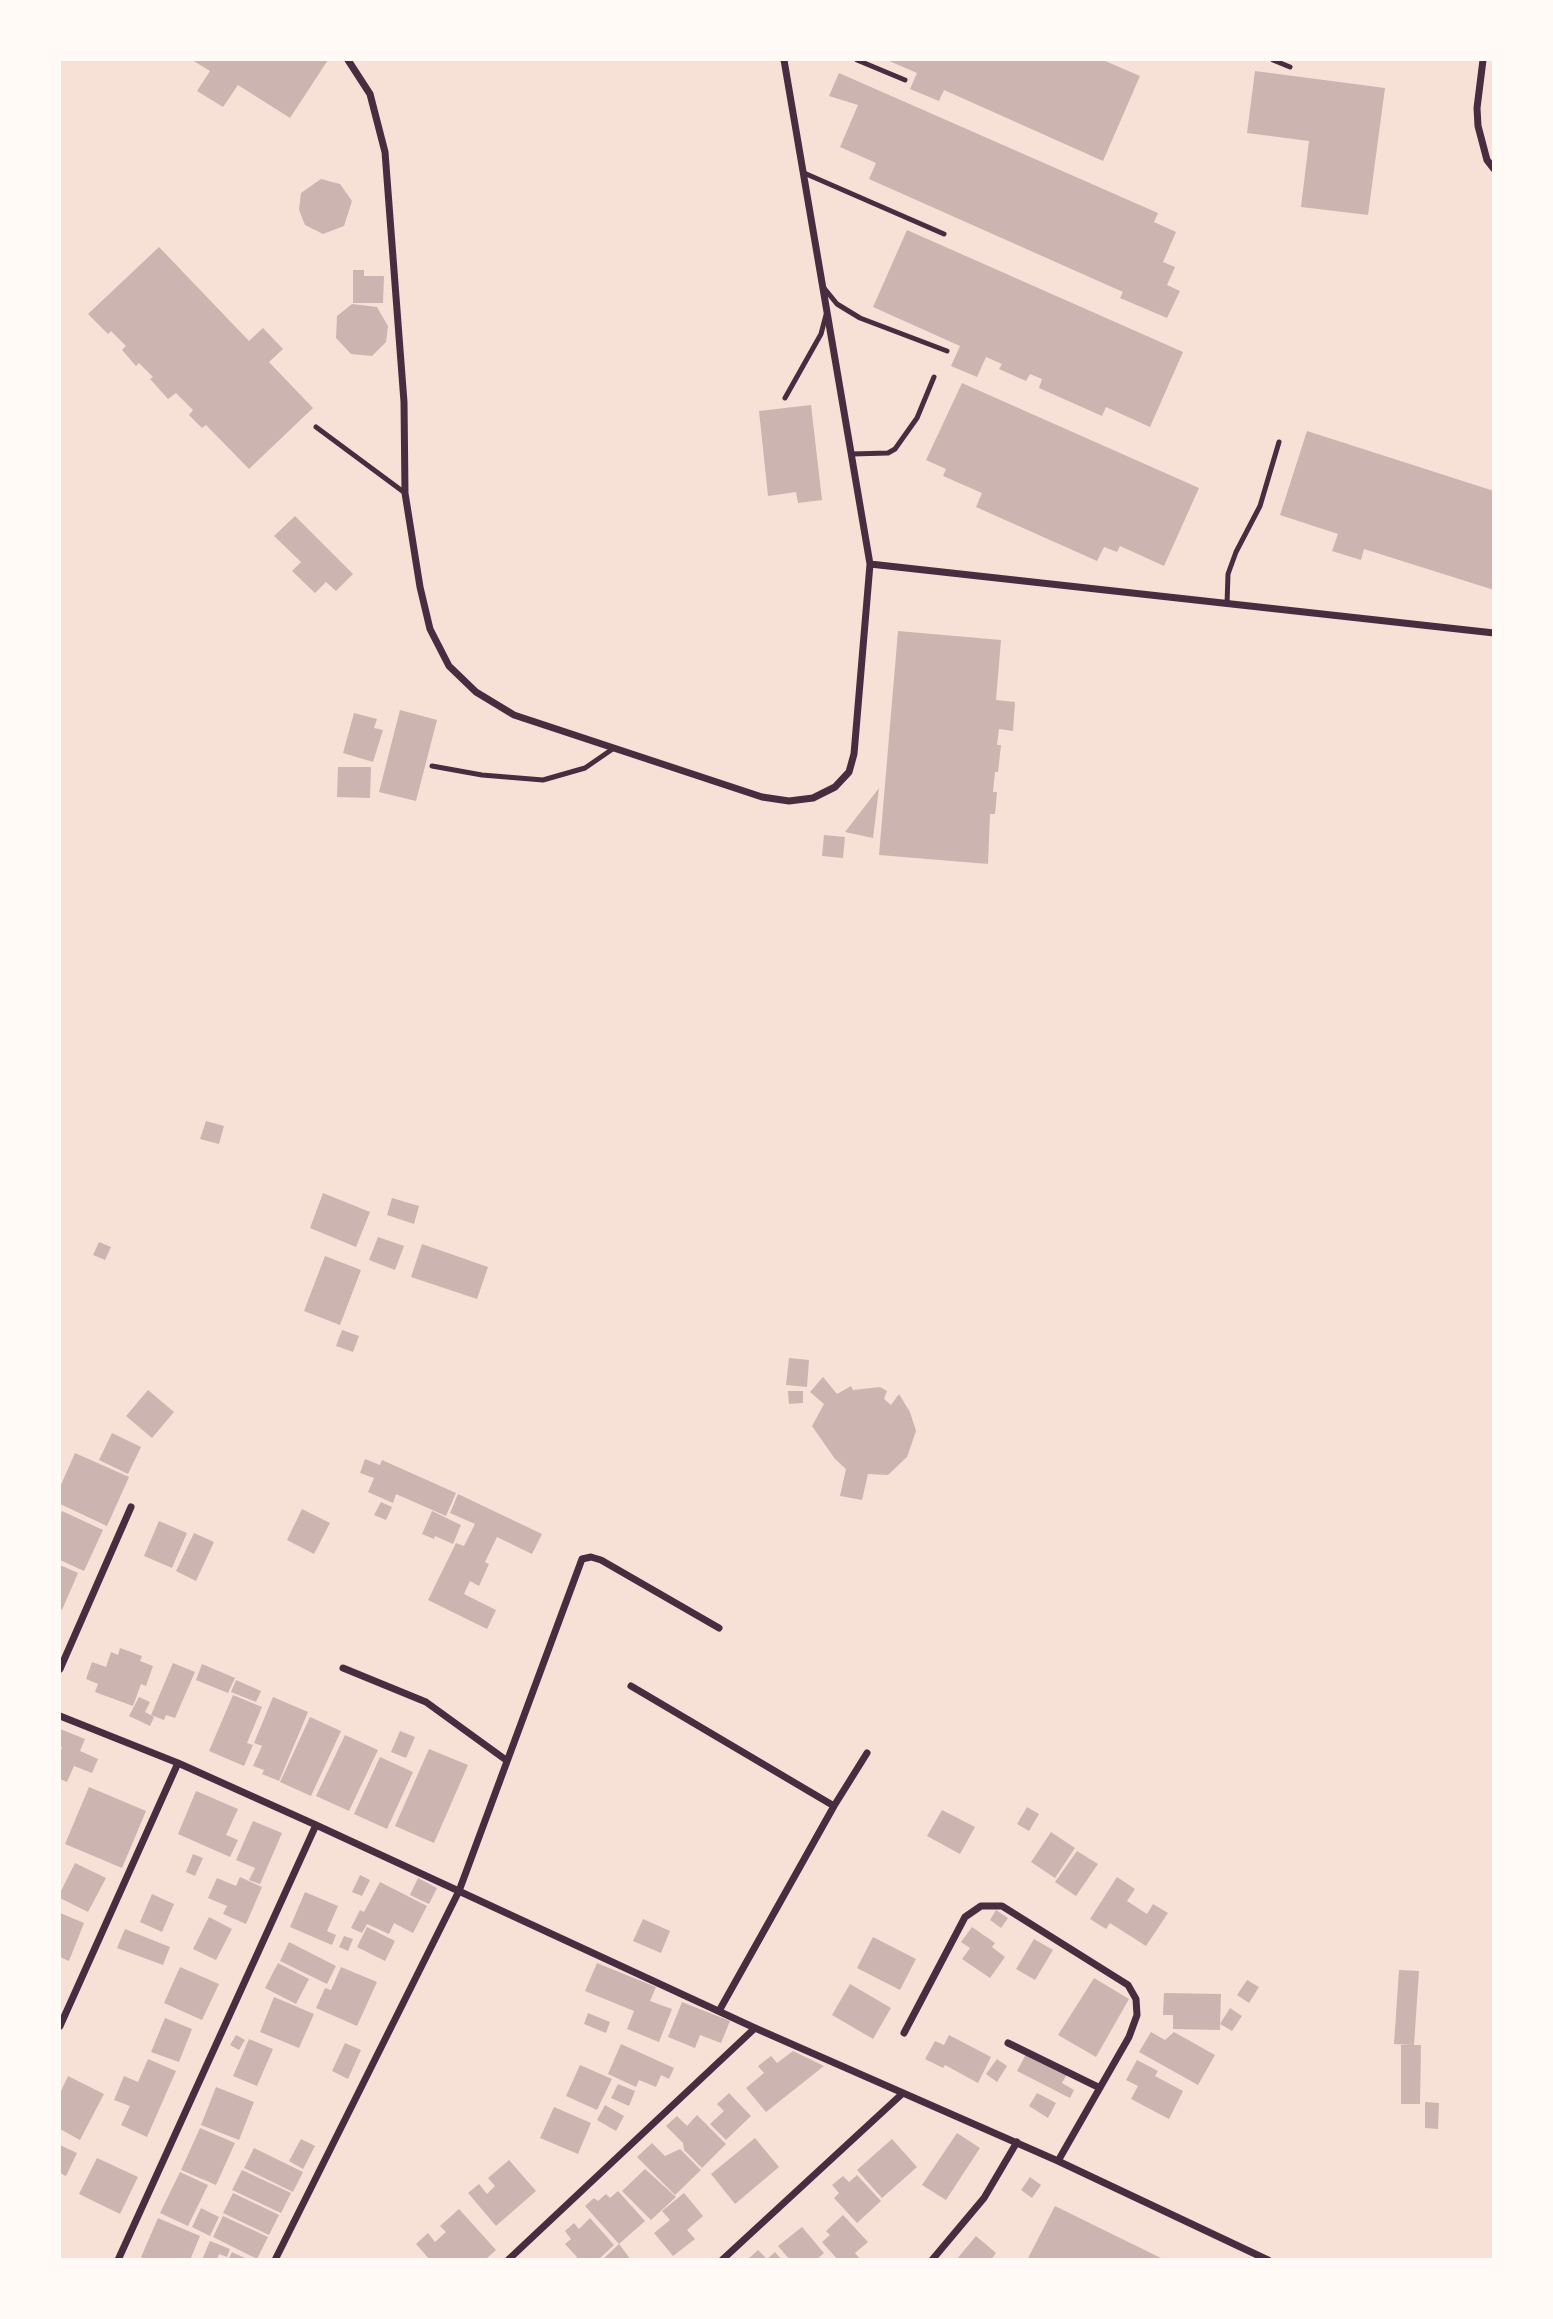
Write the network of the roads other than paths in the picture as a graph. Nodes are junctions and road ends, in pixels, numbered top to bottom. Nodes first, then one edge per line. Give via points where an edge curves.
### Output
1 (348, 60) edge
2 (784, 60) edge
3 (857, 60) edge
4 (1273, 60) edge
5 (1483, 60) edge
6 (1290, 67) dead end
7 (905, 80) dead end
8 (1493, 169) edge
9 (804, 173) junction
10 (944, 234) dead end
11 (824, 288) junction
12 (828, 309) junction
13 (947, 351) dead end
14 (934, 377) dead end
15 (785, 398) dead end
16 (316, 427) dead end
17 (1279, 442) dead end
18 (852, 454) junction
19 (405, 493) junction
20 (870, 564) junction
21 (1227, 604) junction
22 (1493, 633) edge
23 (614, 748) junction
24 (432, 765) dead end
25 (131, 1507) dead end
26 (719, 1628) dead end
27 (343, 1668) dead end
28 (60, 1669) edge
29 (631, 1686) dead end
30 (60, 1716) edge
31 (867, 1753) dead end
32 (506, 1760) junction
33 (178, 1763) junction
34 (834, 1805) junction
35 (316, 1825) junction
36 (459, 1891) junction
37 (719, 2011) junction
38 (60, 2026) edge
39 (755, 2028) junction
40 (904, 2033) dead end
41 (1008, 2043) dead end
42 (1100, 2088) junction
43 (903, 2093) junction
44 (1017, 2142) junction
45 (1058, 2161) junction
46 (517, 2252) junction
47 (118, 2259) edge
48 (275, 2259) edge
49 (509, 2259) edge
50 (524, 2259) edge
51 (722, 2259) edge
52 (932, 2259) edge
53 (1268, 2259) edge

1 - 19 street via 370,94 385,152 404,402
2 - 9 street
3 - 7 lane
4 - 6 lane
5 - 8 street via 1478,126
9 - 10 lane
9 - 11 street
11 - 12 street
11 - 13 lane via 837,304 860,318
12 - 15 lane via 821,334
12 - 18 street
14 - 18 lane via 918,418 895,449
16 - 19 lane
17 - 21 lane via 1260,506 1228,574
18 - 20 street
19 - 23 street via 430,629 449,666 476,692 514,715
20 - 21 street
20 - 23 street via 854,754 849,772 835,787 813,798 762,797
21 - 22 street
23 - 24 lane via 585,768 543,780
25 - 28 street
26 - 32 street via 601,1560 582,1559
27 - 32 street via 426,1702
29 - 34 street
30 - 33 street
31 - 34 street
32 - 36 street
33 - 35 street
33 - 38 street
34 - 37 street
35 - 36 street
35 - 47 street
36 - 37 street
36 - 48 street
37 - 39 street
39 - 43 street
39 - 46 street
40 - 42 street via 965,1917 981,1906 1002,1906 1128,1985 1136,1998 1137,2015 1129,2036
41 - 42 street
42 - 45 street
43 - 44 street
43 - 51 street
44 - 45 street
44 - 52 street via 984,2198
45 - 53 street
46 - 49 street
46 - 50 street

